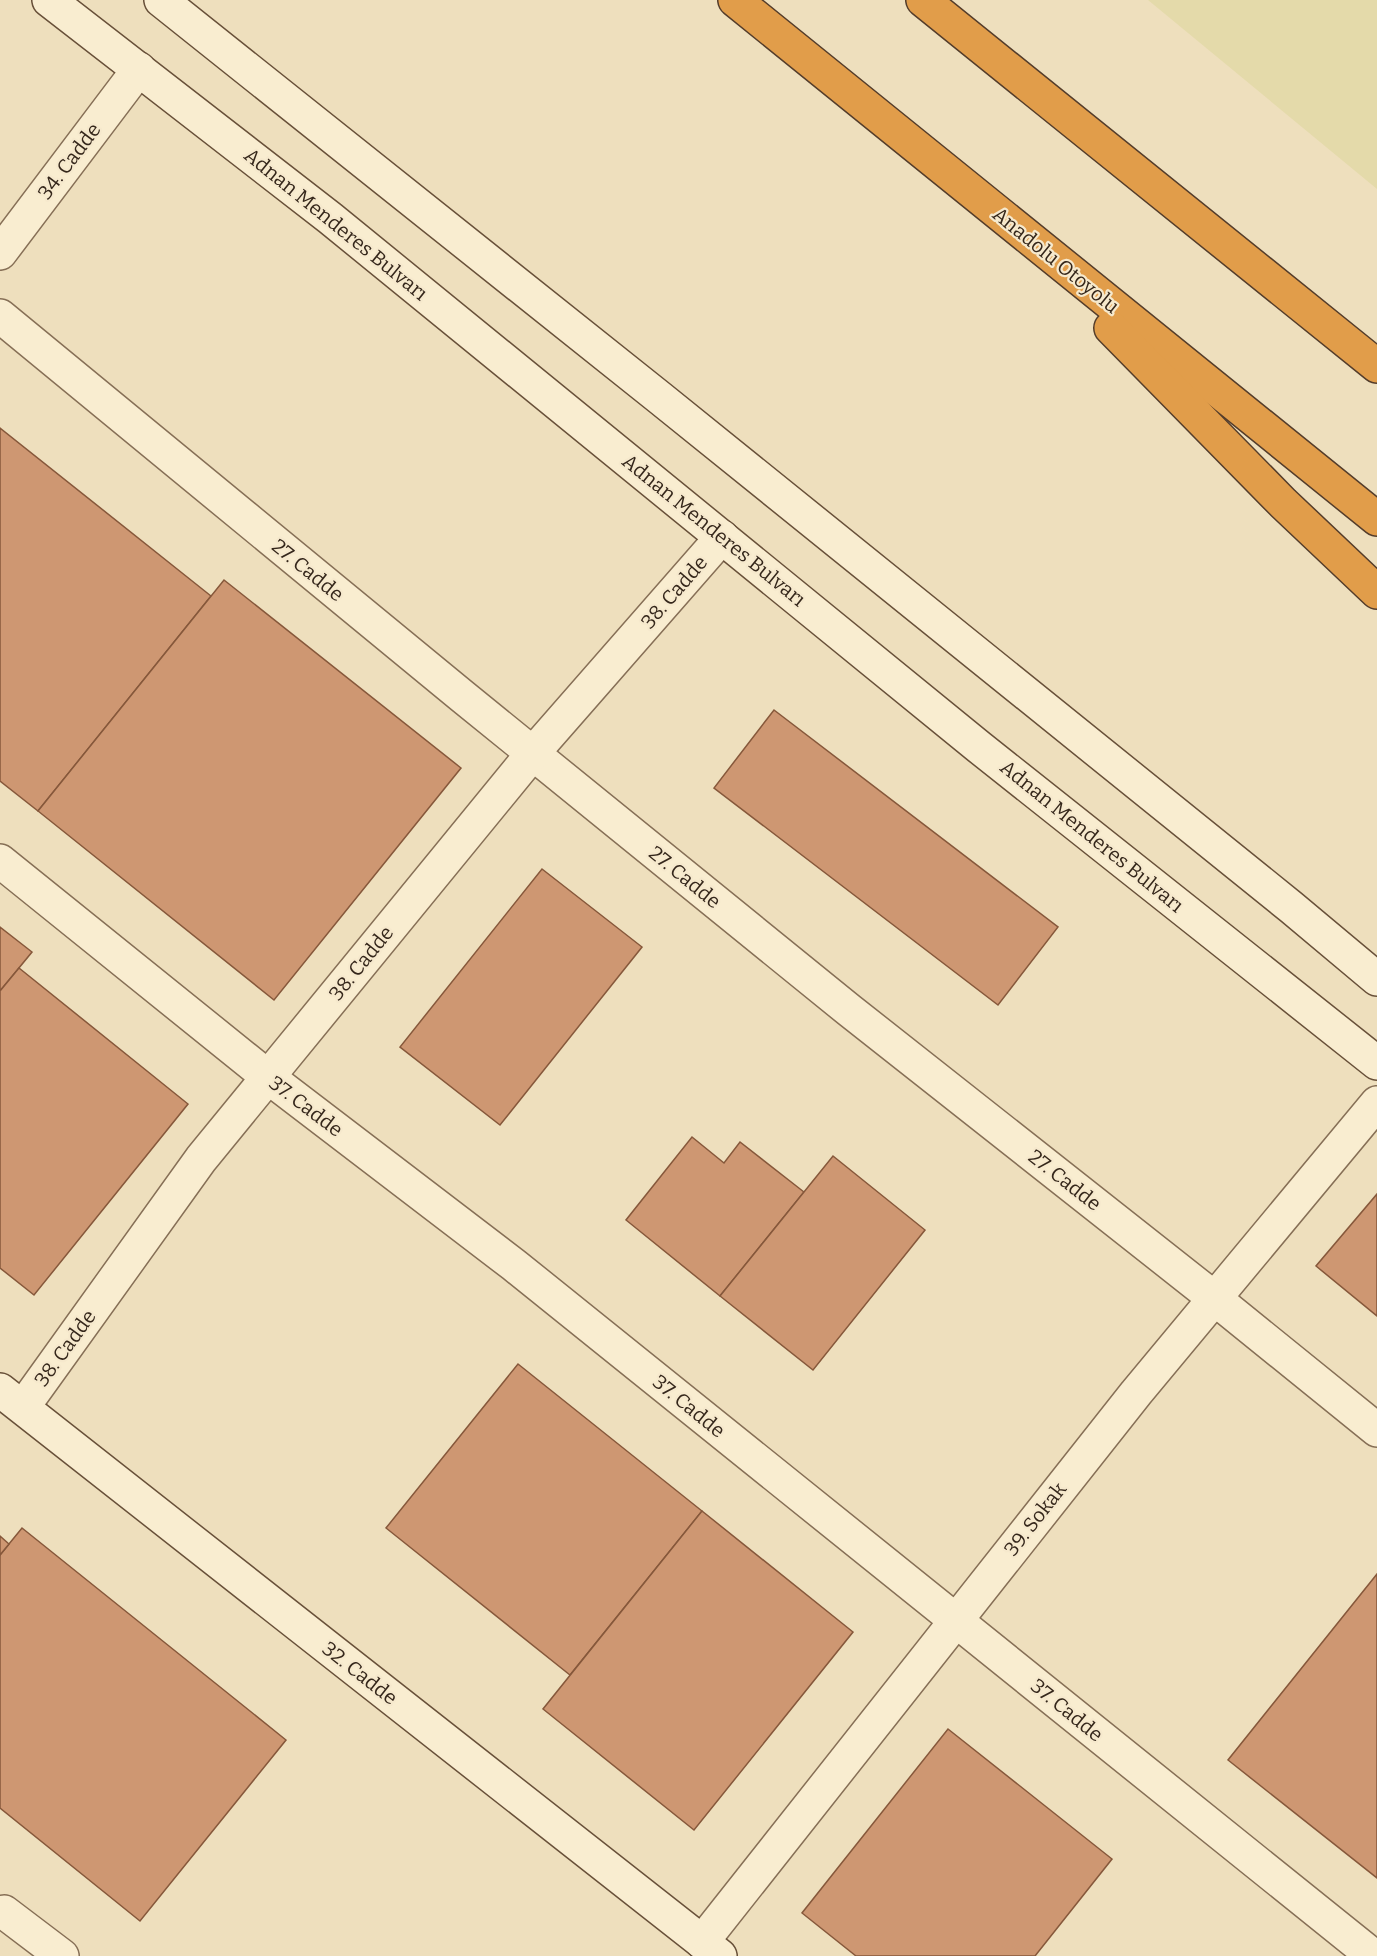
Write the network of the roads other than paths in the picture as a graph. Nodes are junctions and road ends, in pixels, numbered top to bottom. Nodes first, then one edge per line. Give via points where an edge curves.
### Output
1 (49, 0) edge
2 (161, 0) edge
3 (735, 0) edge
4 (922, 0) edge
5 (139, 69) junction
6 (1003, 217) junction
7 (0, 253) edge
8 (3, 323) edge
9 (1377, 366) edge
10 (1377, 519) edge
11 (722, 537) junction
12 (1377, 592) edge
13 (533, 753) junction
14 (0, 861) edge
15 (1377, 979) edge
16 (1377, 1063) edge
17 (268, 1077) junction
18 (1377, 1103) edge
19 (1214, 1298) junction
20 (11, 1399) edge
21 (1377, 1430) edge
22 (956, 1620) junction
23 (1, 1912) edge
24 (711, 1949) edge
25 (62, 1956) edge
26 (1373, 1956) edge

1 - 5 street, Adnan Menderes Bulvarı
2 - 15 street via 669,405
3 - 6 highway, Anadolu Otoyolu
4 - 9 highway
5 - 7 street, 34. Cadde
5 - 11 street, Adnan Menderes Bulvarı via 330,218
6 - 10 highway, Anadolu Otoyolu
6 - 12 highway via 1283,503
8 - 13 street, 27. Cadde
11 - 13 street, 38. Cadde
11 - 16 street, Adnan Menderes Bulvarı
13 - 17 street, 38. Cadde
13 - 19 street, 27. Cadde via 849,1010
14 - 17 street, 37. Cadde
17 - 20 street, 38. Cadde
17 - 22 street, 37. Cadde via 514,1265
18 - 19 street, 39. Sokak
19 - 21 street, 27. Cadde
19 - 22 street, 39. Sokak
20 - 24 street, 32. Cadde
22 - 24 street, 39. Sokak
22 - 26 street, 37. Cadde
23 - 25 street

